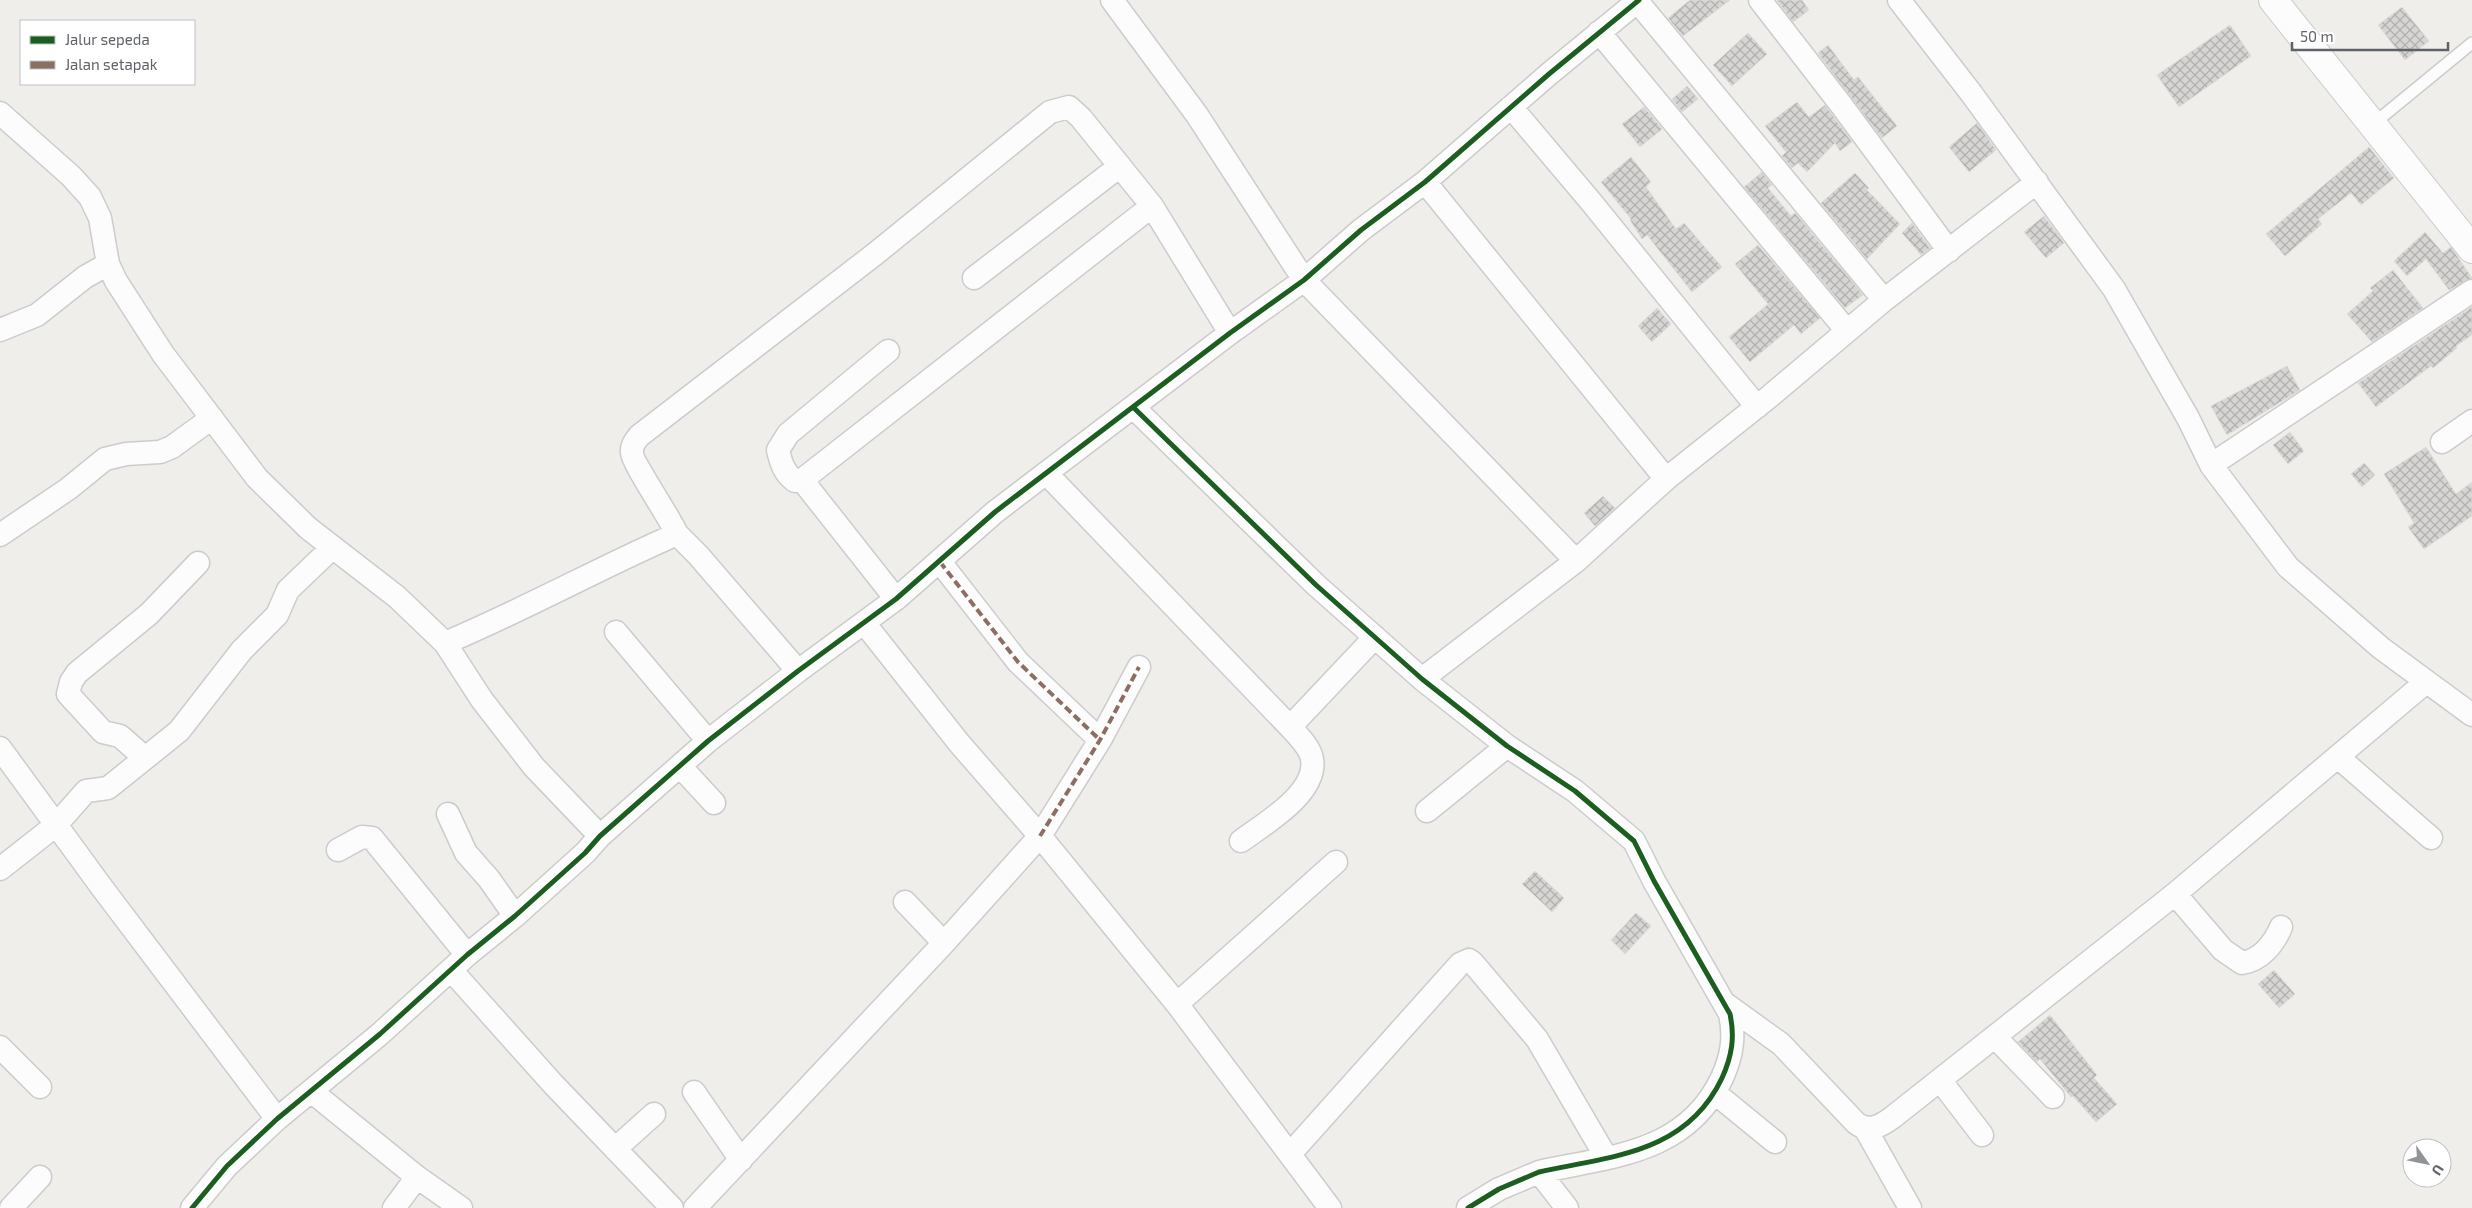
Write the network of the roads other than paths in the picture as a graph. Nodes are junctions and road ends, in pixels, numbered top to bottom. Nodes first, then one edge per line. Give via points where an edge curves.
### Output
1 (1112, 0) edge
2 (1760, 0) edge
3 (1899, 0) edge
4 (2272, 0) edge
5 (1638, 1) edge
6 (1599, 32) junction
7 (2472, 43) edge
8 (1511, 108) junction
9 (0, 113) edge
10 (2372, 125) junction
11 (1120, 166) junction
12 (1425, 182) junction
13 (2037, 182) junction
14 (1152, 206) junction
15 (2472, 249) edge
16 (1949, 252) junction
17 (108, 264) junction
18 (974, 278) dead end
19 (1304, 280) junction
20 (2472, 291) edge
21 (1884, 300) junction
22 (0, 330) edge
23 (1846, 331) junction
24 (1230, 333) junction
25 (888, 351) dead end
26 (1757, 407) junction
27 (1134, 408) junction
28 (212, 418) junction
29 (2472, 421) edge
30 (2442, 442) dead end
31 (2211, 465) junction
32 (1046, 473) junction
33 (802, 480) junction
34 (1666, 480) junction
35 (677, 534) junction
36 (0, 535) edge
37 (333, 547) junction
38 (1576, 561) junction
39 (940, 562) junction
40 (198, 564) dead end
41 (896, 599) junction
42 (865, 624) junction
43 (616, 632) dead end
44 (1375, 637) junction
45 (445, 643) junction
46 (1139, 667) dead end
47 (798, 671) junction
48 (1422, 679) junction
49 (2426, 682) junction
50 (2472, 715) edge
51 (1290, 727) junction
52 (1100, 740) junction
53 (708, 742) junction
54 (1507, 746) junction
55 (0, 748) edge
56 (145, 758) junction
57 (2339, 758) junction
58 (680, 766) junction
59 (714, 803) dead end
60 (1427, 811) dead end
61 (448, 814) dead end
62 (56, 825) junction
63 (600, 836) junction
64 (1040, 836) junction
65 (2430, 838) dead end
66 (1241, 841) dead end
67 (338, 850) dead end
68 (1336, 862) dead end
69 (0, 869) edge
70 (2175, 894) junction
71 (905, 902) dead end
72 (515, 916) junction
73 (2281, 927) dead end
74 (944, 943) junction
75 (459, 963) junction
76 (1724, 1003) junction
77 (1177, 1004) junction
78 (1995, 1036) junction
79 (0, 1047) edge
80 (1940, 1080) junction
81 (40, 1087) dead end
82 (311, 1091) junction
83 (694, 1092) dead end
84 (1715, 1093) junction
85 (2053, 1097) dead end
86 (654, 1114) dead end
87 (277, 1119) junction
88 (1865, 1128) junction
89 (1982, 1134) dead end
90 (1775, 1142) dead end
91 (615, 1149) junction
92 (1290, 1154) junction
93 (1606, 1157) junction
94 (741, 1160) junction
95 (1539, 1172) junction
96 (40, 1177) dead end
97 (417, 1177) junction
98 (702, 1205) edge
99 (194, 1207) edge
100 (11, 1208) edge
101 (394, 1208) edge
102 (461, 1208) edge
103 (672, 1208) edge
104 (1330, 1208) edge
105 (1468, 1208) edge
106 (1567, 1208) edge
107 (1910, 1208) edge

1 - 19 street via 1197,114
2 - 16 street
3 - 13 street
4 - 10 street
5 - 6 street
5 - 21 street
6 - 8 street
6 - 23 street
7 - 10 lane
8 - 12 street
8 - 26 street
9 - 17 street via 90,197 100,218
10 - 15 street
11 - 14 street
11 - 18 street
11 - 35 street via 1069,107 1050,112 875,254 639,436 634,443 632,457
12 - 19 street via 1361,230
12 - 34 street
13 - 16 street
13 - 31 street via 2114,289 2184,410
14 - 24 street
14 - 33 street
16 - 21 street
17 - 22 street via 85,276 37,315
17 - 28 street via 163,354
19 - 24 street
19 - 38 street
20 - 31 street
21 - 23 street
23 - 26 street
24 - 27 street
25 - 33 street via 788,434 778,450 781,464 795,481
26 - 34 street
27 - 32 street
27 - 44 street via 1316,585
28 - 36 street via 160,452 105,459 68,489
28 - 37 street via 257,478 308,528
29 - 30 street
31 - 49 street via 2288,567 2381,648
32 - 39 street via 995,512
32 - 51 street
33 - 41 street
34 - 38 street
35 - 45 street
35 - 47 street
37 - 45 street via 397,597
37 - 56 street via 288,590 278,614 242,650 186,724
38 - 48 street
39 - 41 street
39 - 52 street via 1018,662
40 - 56 street via 149,614 77,673 68,689 68,694 103,732 120,736
41 - 42 street
42 - 47 street
42 - 64 street via 959,743
43 - 53 street
44 - 48 street
44 - 51 street
45 - 63 street via 482,700 534,766
46 - 52 street
47 - 53 street
48 - 54 street
49 - 50 street
49 - 57 street
51 - 66 street via 1312,759 1308,783 1282,811
52 - 64 street
53 - 58 street
54 - 60 street
54 - 76 street via 1575,791 1634,841
55 - 62 street
56 - 62 street via 108,788 86,791
57 - 65 street
57 - 70 street
58 - 59 street
58 - 63 street
61 - 72 street via 466,853
62 - 69 street
62 - 87 street
63 - 72 street
64 - 74 street
64 - 77 street
67 - 75 street via 362,837 372,838
68 - 77 street
70 - 73 street via 2223,950 2242,963 2264,952 2276,939
70 - 78 street
71 - 74 street
72 - 75 street
74 - 94 street
75 - 82 street
75 - 91 street
76 - 84 street via 1733,1029 1732,1050
76 - 88 street via 1781,1044 1851,1119
77 - 92 street
78 - 80 street
78 - 85 street
79 - 81 street
80 - 88 street via 1886,1123
80 - 89 street
82 - 87 street
82 - 97 street
83 - 94 street
84 - 90 street
84 - 93 street via 1686,1125 1656,1144
86 - 91 street
87 - 99 street via 227,1166
88 - 107 street
91 - 103 street
92 - 93 street via 1460,964 1469,960 1537,1039
92 - 104 street
93 - 95 street
94 - 98 street
95 - 105 street via 1499,1189
95 - 106 street
96 - 100 street
97 - 101 street
97 - 102 street

